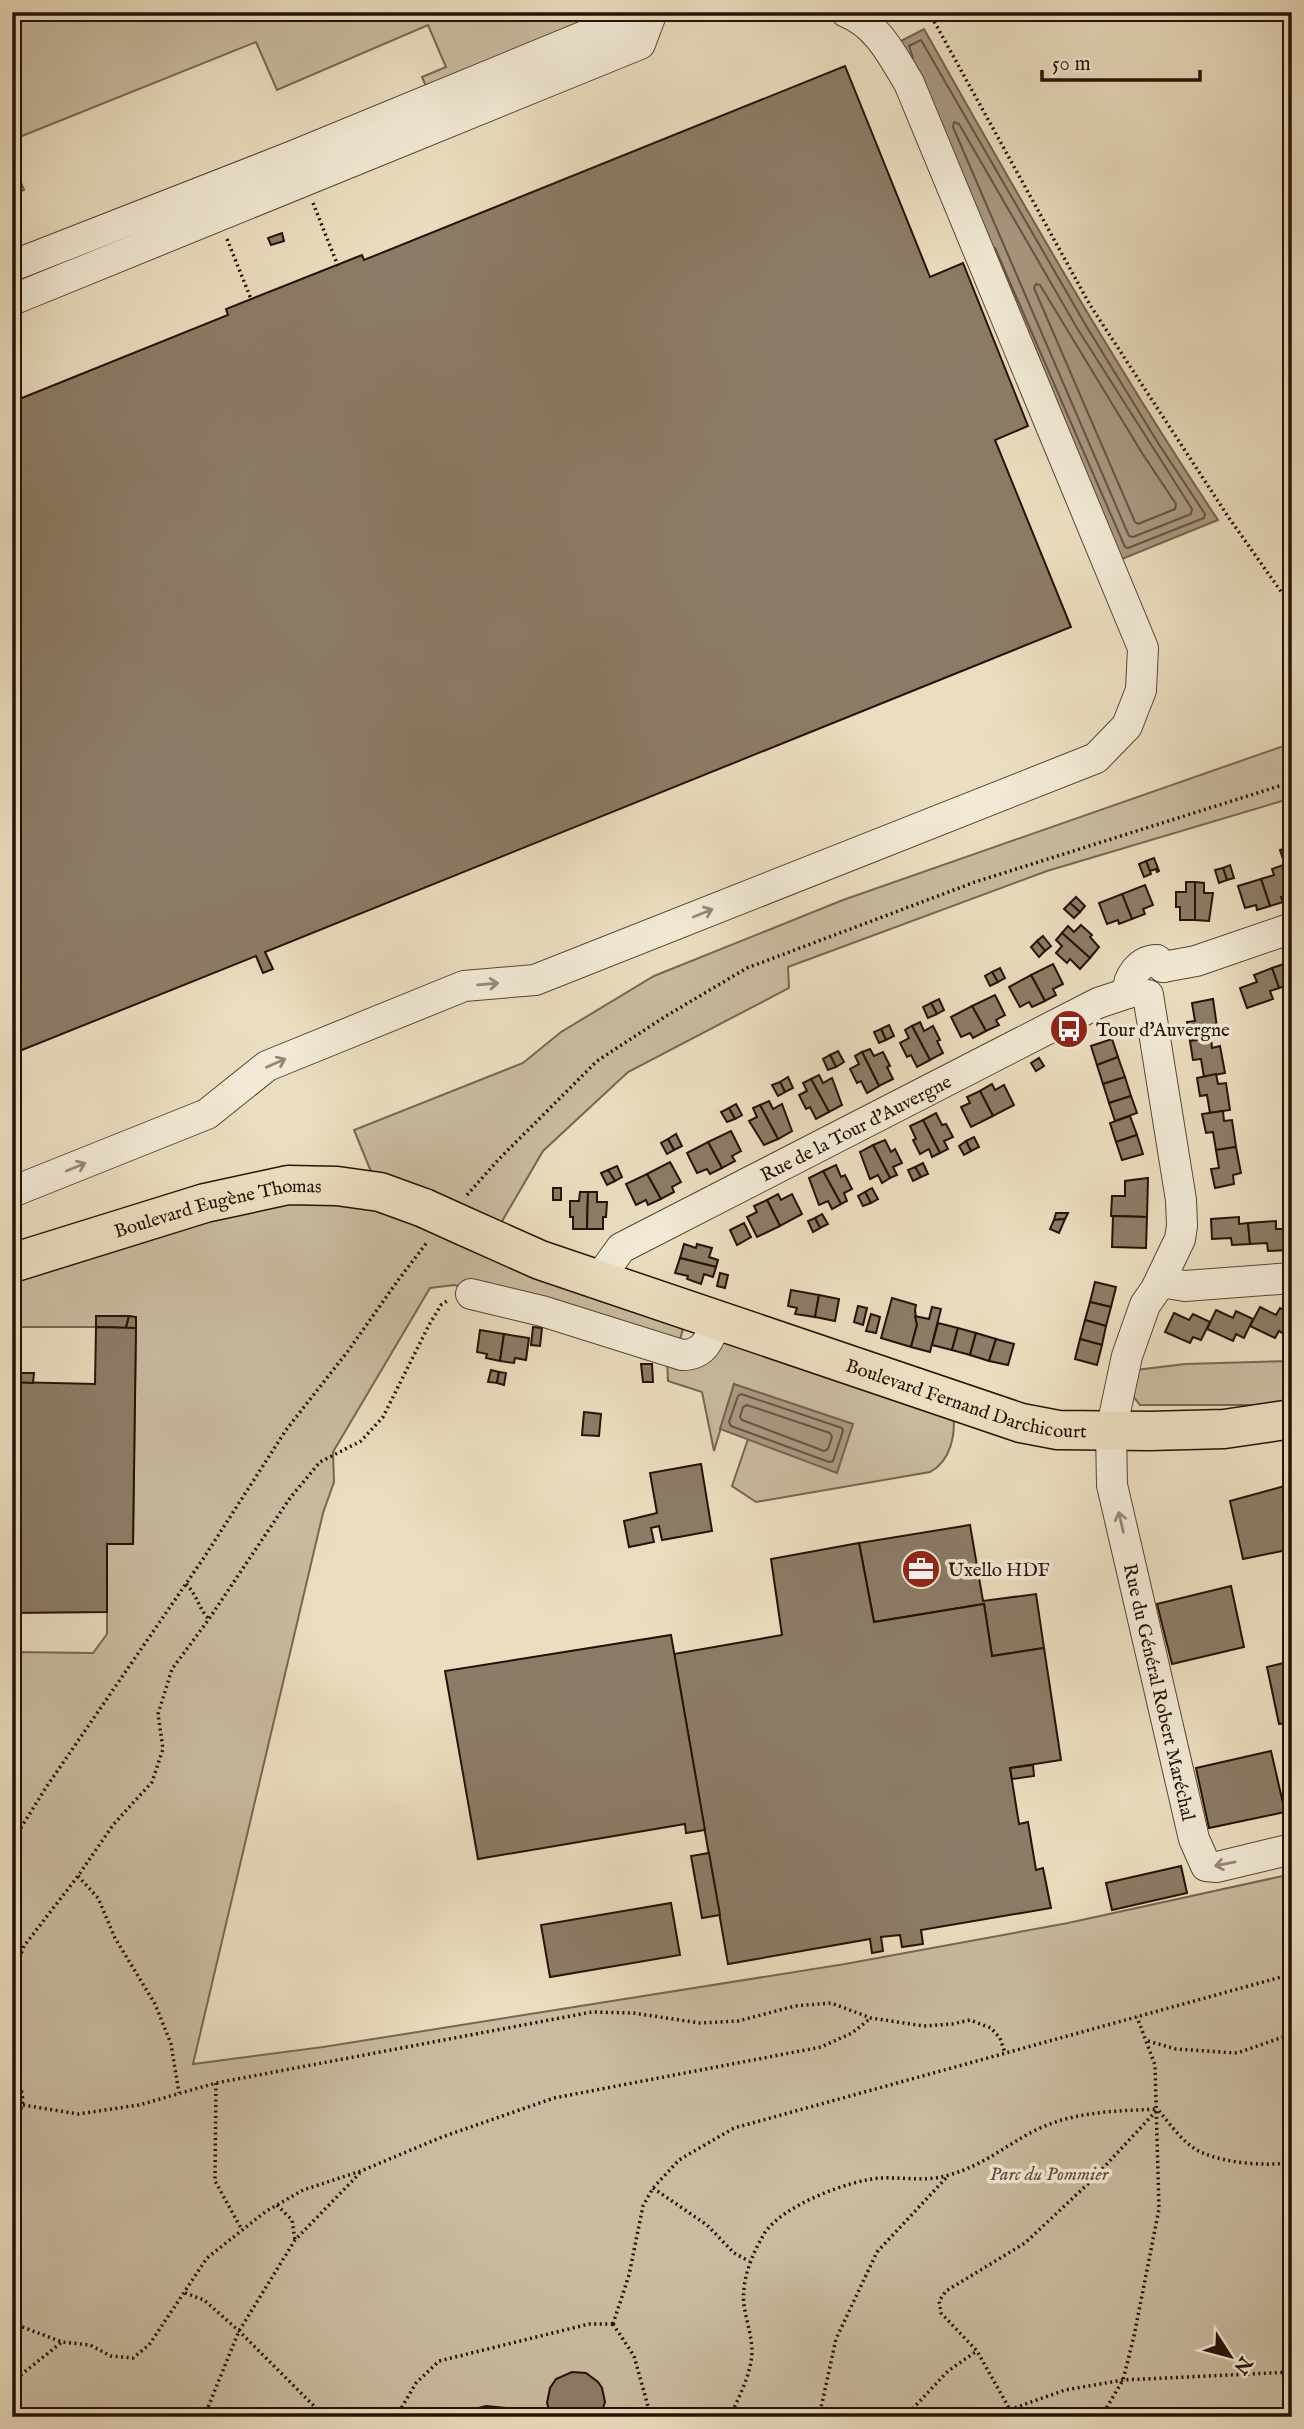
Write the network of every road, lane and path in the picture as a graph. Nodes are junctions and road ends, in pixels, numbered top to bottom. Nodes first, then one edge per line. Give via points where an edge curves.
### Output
1 (643, 12) edge
2 (652, 12) edge
3 (846, 12) edge
4 (929, 12) edge
5 (304, 181) junction
6 (219, 216) junction
7 (12, 266) edge
8 (338, 266) dead end
9 (251, 299) dead end
10 (12, 300) edge
11 (1292, 607) edge
12 (1292, 782) edge
13 (1292, 928) edge
14 (1138, 994) junction
15 (12, 1192) edge
16 (446, 1218) junction
17 (12, 1263) edge
18 (1292, 1278) edge
19 (598, 1280) junction
20 (1160, 1282) junction
21 (471, 1294) dead end
22 (441, 1305) dead end
23 (717, 1321) junction
24 (1292, 1419) edge
25 (1224, 1429) junction
26 (1111, 1431) junction
27 (1292, 1438) edge
28 (186, 1584) junction
29 (209, 1619) junction
30 (12, 1842) edge
31 (1292, 1849) edge
32 (78, 1877) junction
33 (1292, 1974) edge
34 (12, 1979) edge
35 (1137, 2017) junction
36 (871, 2018) junction
37 (1292, 2034) edge
38 (1148, 2041) junction
39 (1005, 2053) junction
40 (12, 2071) edge
41 (216, 2083) junction
42 (179, 2094) junction
43 (23, 2105) junction
44 (1158, 2109) junction
45 (12, 2122) edge
46 (1292, 2162) edge
47 (361, 2171) junction
48 (949, 2176) junction
49 (653, 2188) junction
50 (277, 2205) junction
51 (242, 2230) junction
52 (295, 2240) junction
53 (749, 2261) junction
54 (185, 2293) junction
55 (12, 2323) edge
56 (613, 2324) junction
57 (239, 2331) junction
58 (62, 2342) junction
59 (976, 2351) junction
60 (1292, 2372) edge
61 (1123, 2380) junction
62 (12, 2382) edge
63 (1009, 2409) junction
64 (204, 2417) edge
65 (325, 2417) edge
66 (396, 2417) edge
67 (651, 2417) edge
68 (730, 2417) edge
69 (820, 2417) edge
70 (905, 2417) edge
71 (989, 2417) edge
72 (1014, 2417) edge
73 (1101, 2417) edge

1 - 7 street
2 - 5 street via 640,44
15 -> 3 street via 206,1114 267,1066 464,986 535,980 1096,758 1127,726 1141,690 1143,648 909,83 883,39
4 - 11 path via 1090,305
5 - 6 street
5 - 8 path
6 - 9 path
6 - 10 street
12 - 16 path via 975,882 747,968 597,1061
13 - 14 street via 1196,961 1163,967 1158,985
14 - 19 street, Rue de la Tour d'Auvergne via 1098,1003 629,1244
14 - 20 street via 1183,1217 1180,1238
16 - 17 main road, Boulevard Eugène Thomas via 380,1192 288,1185 205,1202
16 - 19 main road, Boulevard Eugène Thomas
16 - 28 path via 286,1430
18 - 20 street via 1185,1286
19 - 23 main road, Boulevard Fernand Darchicourt
20 - 26 street via 1132,1340
21 - 23 street via 682,1355 702,1350
22 - 29 path via 383,1417 361,1441 320,1462 289,1498
23 - 26 main road, Boulevard Fernand Darchicourt via 1021,1423 1058,1430
24 - 25 main road, Boulevard Fernand Darchicourt
25 - 26 main road, Boulevard Fernand Darchicourt
25 - 27 main road, Boulevard Fernand Darchicourt
31 -> 26 street, Rue du Général Robert Maréchal via 1206,1866 1194,1839 1112,1485
28 - 29 path
28 - 30 path
29 - 32 path via 172,1669 158,1714 163,1749 152,1782 113,1825
32 - 34 path via 24,1946
32 - 42 path via 98,1898 115,1938 155,2004 171,2044
33 - 35 path
35 - 38 path
35 - 39 path
36 - 39 path via 924,2026 971,2020 991,2028
36 - 41 path via 831,2003 795,2006 738,2021 700,2023 592,2012
36 - 47 path via 821,2047 554,2098
37 - 38 path via 1237,2053 1176,2049
38 - 44 path
39 - 49 path via 734,2129 679,2160
40 - 43 path via 22,2085
41 - 42 path
41 - 51 path via 215,2180
42 - 43 path via 78,2114
43 - 45 path
44 - 46 path via 1202,2153 1250,2163
44 - 48 path via 1096,2112 1039,2128 990,2159
44 - 59 path via 1025,2244 946,2291 939,2301 941,2313
44 - 61 path via 1159,2209
47 - 50 path via 303,2190
47 - 52 path
48 - 53 path via 878,2178 832,2191 785,2214 766,2231
48 - 69 path via 877,2252 836,2339
49 - 53 path
49 - 56 path via 643,2206
50 - 51 path
50 - 52 path via 292,2220
51 - 54 path via 207,2258
52 - 57 path
53 - 68 path via 743,2300 752,2351 747,2379
54 - 57 path via 204,2300
54 - 58 path via 149,2345 133,2358
55 - 58 path
56 - 66 path via 589,2323 439,2361 416,2383
56 - 67 path via 634,2356
57 - 64 path
57 - 65 path
58 - 62 path
59 - 63 path
59 - 70 path via 948,2371
60 - 61 path
61 - 63 path via 1065,2390
61 - 73 path
63 - 71 path
63 - 72 path

